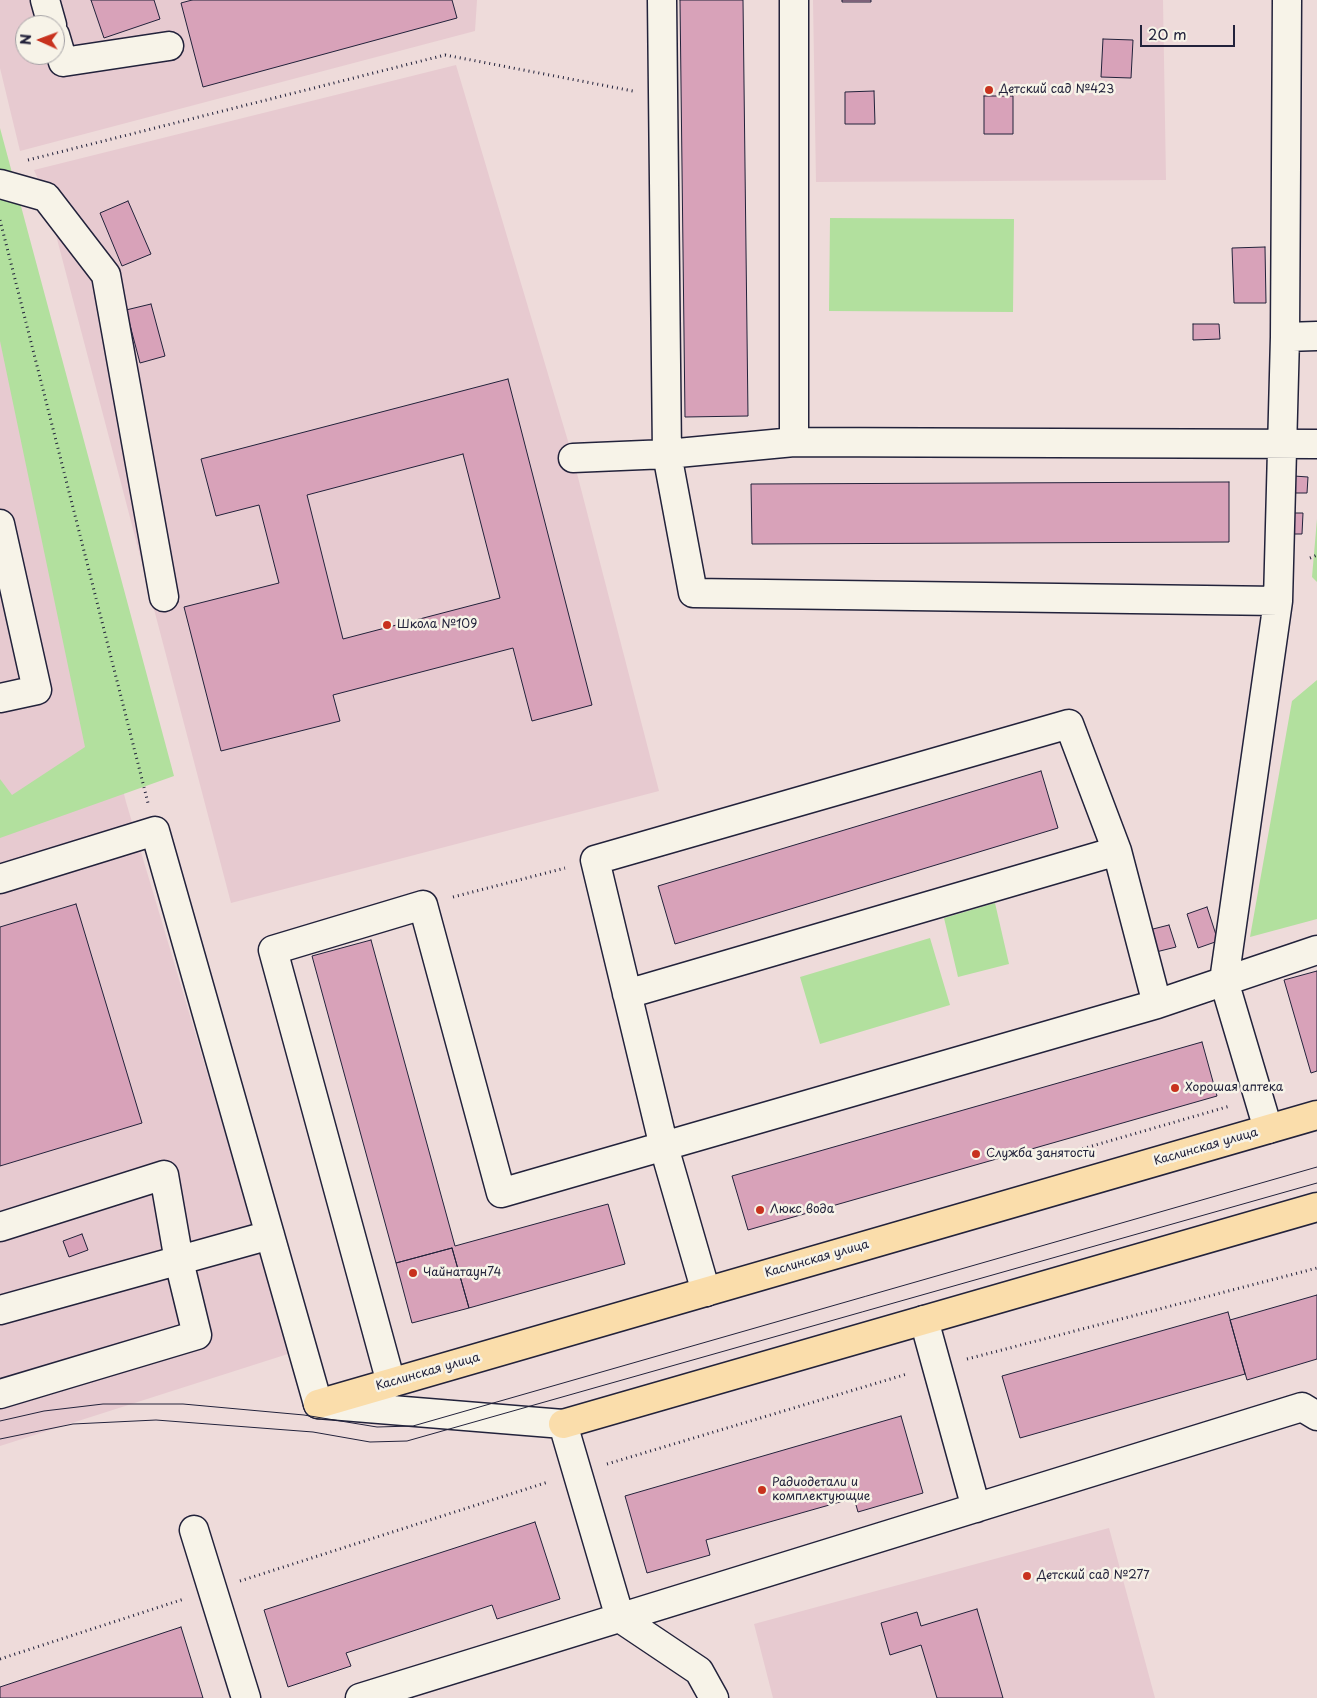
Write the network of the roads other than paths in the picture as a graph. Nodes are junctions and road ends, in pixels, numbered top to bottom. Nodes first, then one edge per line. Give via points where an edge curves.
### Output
1 (45, 0) edge
2 (662, 0) edge
3 (794, 0) edge
4 (1286, 0) edge
5 (49, 15) edge
6 (169, 46) dead end
7 (65, 62) edge
8 (0, 184) edge
9 (1285, 336) junction
10 (1317, 336) edge
11 (794, 442) junction
12 (1282, 444) junction
13 (1317, 444) edge
14 (666, 454) junction
15 (573, 458) dead end
16 (0, 524) edge
17 (164, 597) dead end
18 (1278, 601) junction
19 (0, 698) edge
20 (1117, 851) junction
21 (0, 879) edge
22 (1317, 950) edge
23 (1224, 981) junction
24 (628, 994) junction
25 (1157, 1004) junction
26 (1317, 1114) edge
27 (1268, 1129) junction
28 (664, 1147) junction
29 (1317, 1207) edge
30 (0, 1227) edge
31 (270, 1235) junction
32 (179, 1261) junction
33 (706, 1292) junction
34 (0, 1310) edge
35 (924, 1320) junction
36 (392, 1383) junction
37 (0, 1394) edge
38 (318, 1404) junction
39 (1317, 1416) edge
40 (563, 1424) junction
41 (976, 1508) junction
42 (194, 1530) dead end
43 (620, 1618) junction
44 (246, 1698) edge
45 (360, 1698) edge
46 (714, 1698) edge

1 - 5 lane
2 - 14 lane
3 - 11 lane
4 - 9 lane
6 - 7 lane
8 - 17 lane via 46,197 106,275
9 - 10 lane
9 - 12 lane
11 - 12 lane
11 - 14 lane
12 - 13 lane
12 - 18 lane
14 - 15 lane
14 - 18 lane via 693,593
16 - 19 lane via 37,690
18 - 23 lane
20 - 24 lane
20 - 24 lane via 1070,724 595,860
20 - 25 lane
21 - 31 lane via 155,831
22 - 23 lane
23 - 25 lane
23 - 27 lane
24 - 28 lane
25 - 28 lane
26 - 27 main road, Каслинская улица
27 - 33 main road, Каслинская улица
28 - 33 lane
28 - 36 lane via 501,1193 423,905 272,950
29 - 35 main road
30 - 32 lane via 164,1175
31 - 32 lane
31 - 38 lane
32 - 34 lane
32 - 37 lane via 197,1335
33 - 36 main road, Каслинская улица
35 - 40 main road
35 - 41 lane
36 - 38 main road, Каслинская улица
38 - 40 lane
39 - 41 lane via 1302,1407
40 - 43 lane
41 - 43 lane
42 - 44 lane
43 - 45 lane
43 - 46 lane via 698,1671

